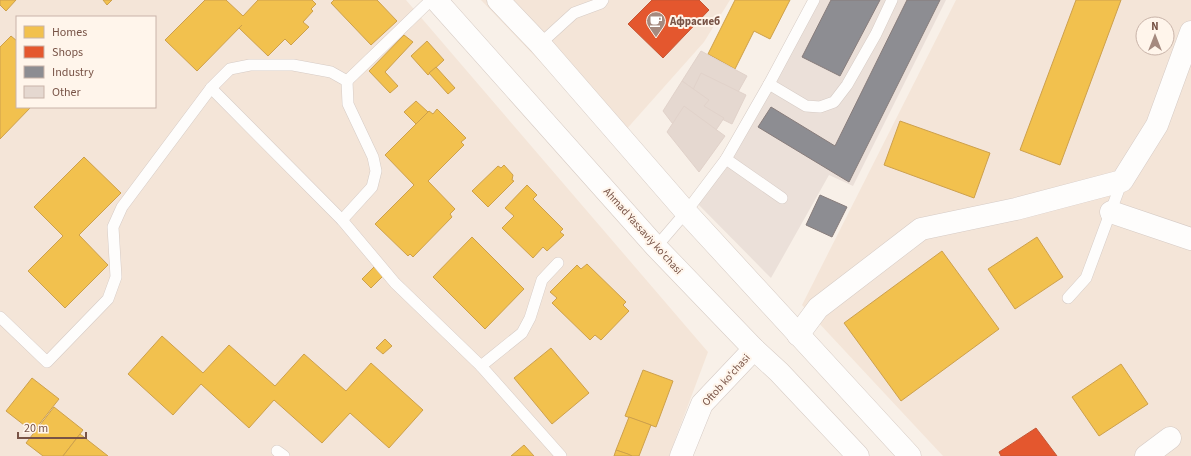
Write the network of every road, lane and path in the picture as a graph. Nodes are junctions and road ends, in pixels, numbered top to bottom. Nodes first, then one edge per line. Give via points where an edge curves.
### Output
1 (431, 0) edge
2 (436, 0) edge
3 (498, 0) edge
4 (603, 0) edge
5 (814, 0) edge
6 (892, 0) edge
7 (1191, 32) edge
8 (540, 44) junction
9 (347, 82) junction
10 (768, 84) junction
11 (211, 88) junction
12 (726, 159) junction
13 (1122, 181) junction
14 (782, 198) dead end
15 (686, 212) junction
16 (1111, 212) junction
17 (342, 220) junction
18 (1191, 238) edge
19 (656, 246) junction
20 (558, 263) dead end
21 (1068, 298) dead end
22 (0, 317) edge
23 (798, 335) junction
24 (754, 349) junction
25 (481, 366) junction
26 (1170, 438) dead end
27 (561, 456) edge
28 (681, 456) edge
29 (858, 456) edge
30 (910, 456) edge
31 (1146, 456) edge

1 - 9 lane
2 - 19 main road, Ahmad Yassaviy ko'chasi
3 - 8 main road
4 - 8 lane via 574,14
5 - 10 lane
6 - 10 lane via 847,85 834,102 820,107 806,106
7 - 13 main road via 1157,126
8 - 15 main road
9 - 11 lane via 331,72 293,65 250,65 230,69
9 - 17 lane via 348,104 373,157 376,171 372,187
10 - 12 lane
11 - 17 lane
11 - 22 lane via 122,207 113,227 116,277 108,299 47,362
12 - 14 lane
12 - 15 lane
13 - 16 lane
13 - 23 main road via 1016,209 921,229 818,308
15 - 19 lane
15 - 23 main road
16 - 18 main road
16 - 21 lane via 1086,278
17 - 25 lane via 395,283
19 - 24 main road, Ahmad Yassaviy ko'chasi
20 - 25 lane via 542,280 530,318 522,333
23 - 30 main road
24 - 28 main road, Oftob koʻchasi via 702,404
24 - 29 main road, Ahmad Yassaviy ko'chasi via 780,372
25 - 27 lane
26 - 31 main road

